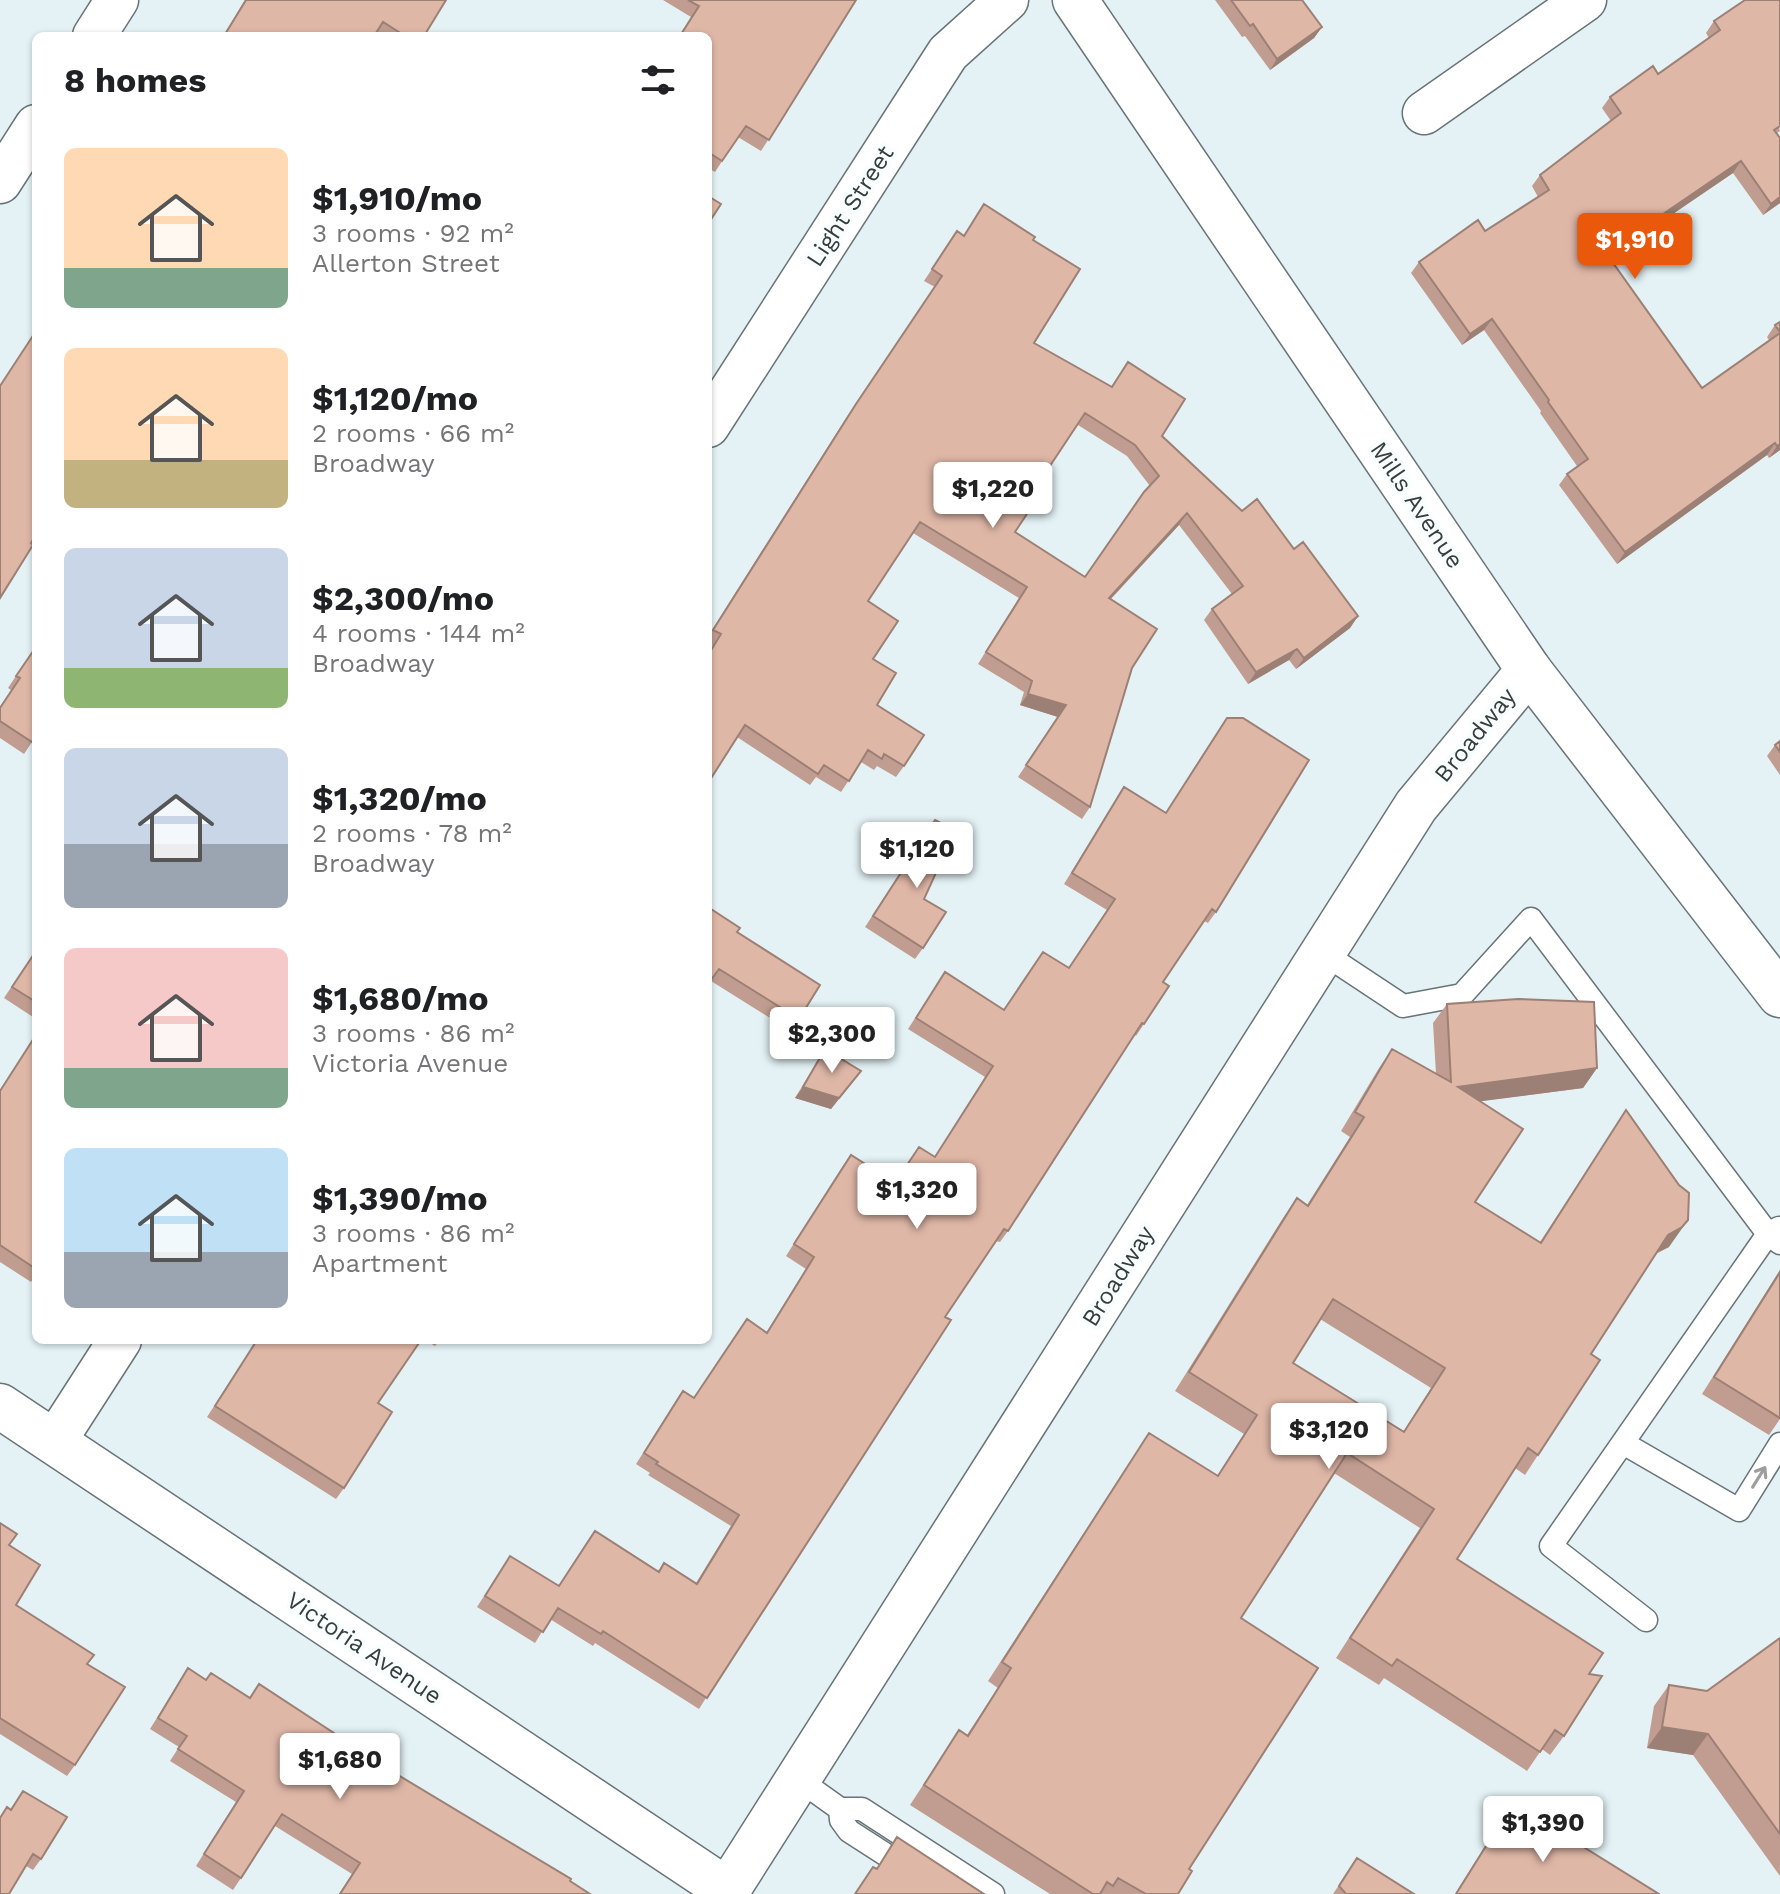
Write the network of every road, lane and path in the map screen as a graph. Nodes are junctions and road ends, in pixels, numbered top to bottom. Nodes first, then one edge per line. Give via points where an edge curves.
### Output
1 (117, 0) edge
2 (1007, 0) edge
3 (1075, 0) edge
4 (1585, 0) edge
5 (97, 32) edge
6 (1424, 113) dead end
7 (32, 132) edge
8 (0, 182) edge
9 (712, 420) edge
10 (1529, 670) junction
11 (1323, 953) junction
12 (1777, 986) edge
13 (1776, 1235) edge
14 (117, 1344) edge
15 (0, 1406) edge
16 (55, 1441) junction
17 (1623, 1443) junction
18 (1780, 1444) edge
19 (1646, 1620) dead end
20 (798, 1779) junction
21 (840, 1809) junction
22 (726, 1892) edge
23 (947, 1894) edge
24 (993, 1894) edge

1 - 5 street
2 - 9 street, Light Street via 948,53
3 - 10 street, Mills Avenue
4 - 6 street
7 - 8 street
10 - 11 street, Broadway via 1416,806
10 - 12 street, Mills Avenue
11 - 13 lane via 1403,1006 1462,995 1531,919
11 - 20 street, Broadway
13 - 17 lane
14 - 16 street
15 - 16 street, Victoria Avenue
16 - 22 street, Victoria Avenue
17 -> 18 lane via 1739,1510
17 - 19 lane via 1551,1546
20 - 21 lane
20 - 22 street, Broadway
21 - 23 lane via 849,1831
21 - 24 lane via 862,1809

